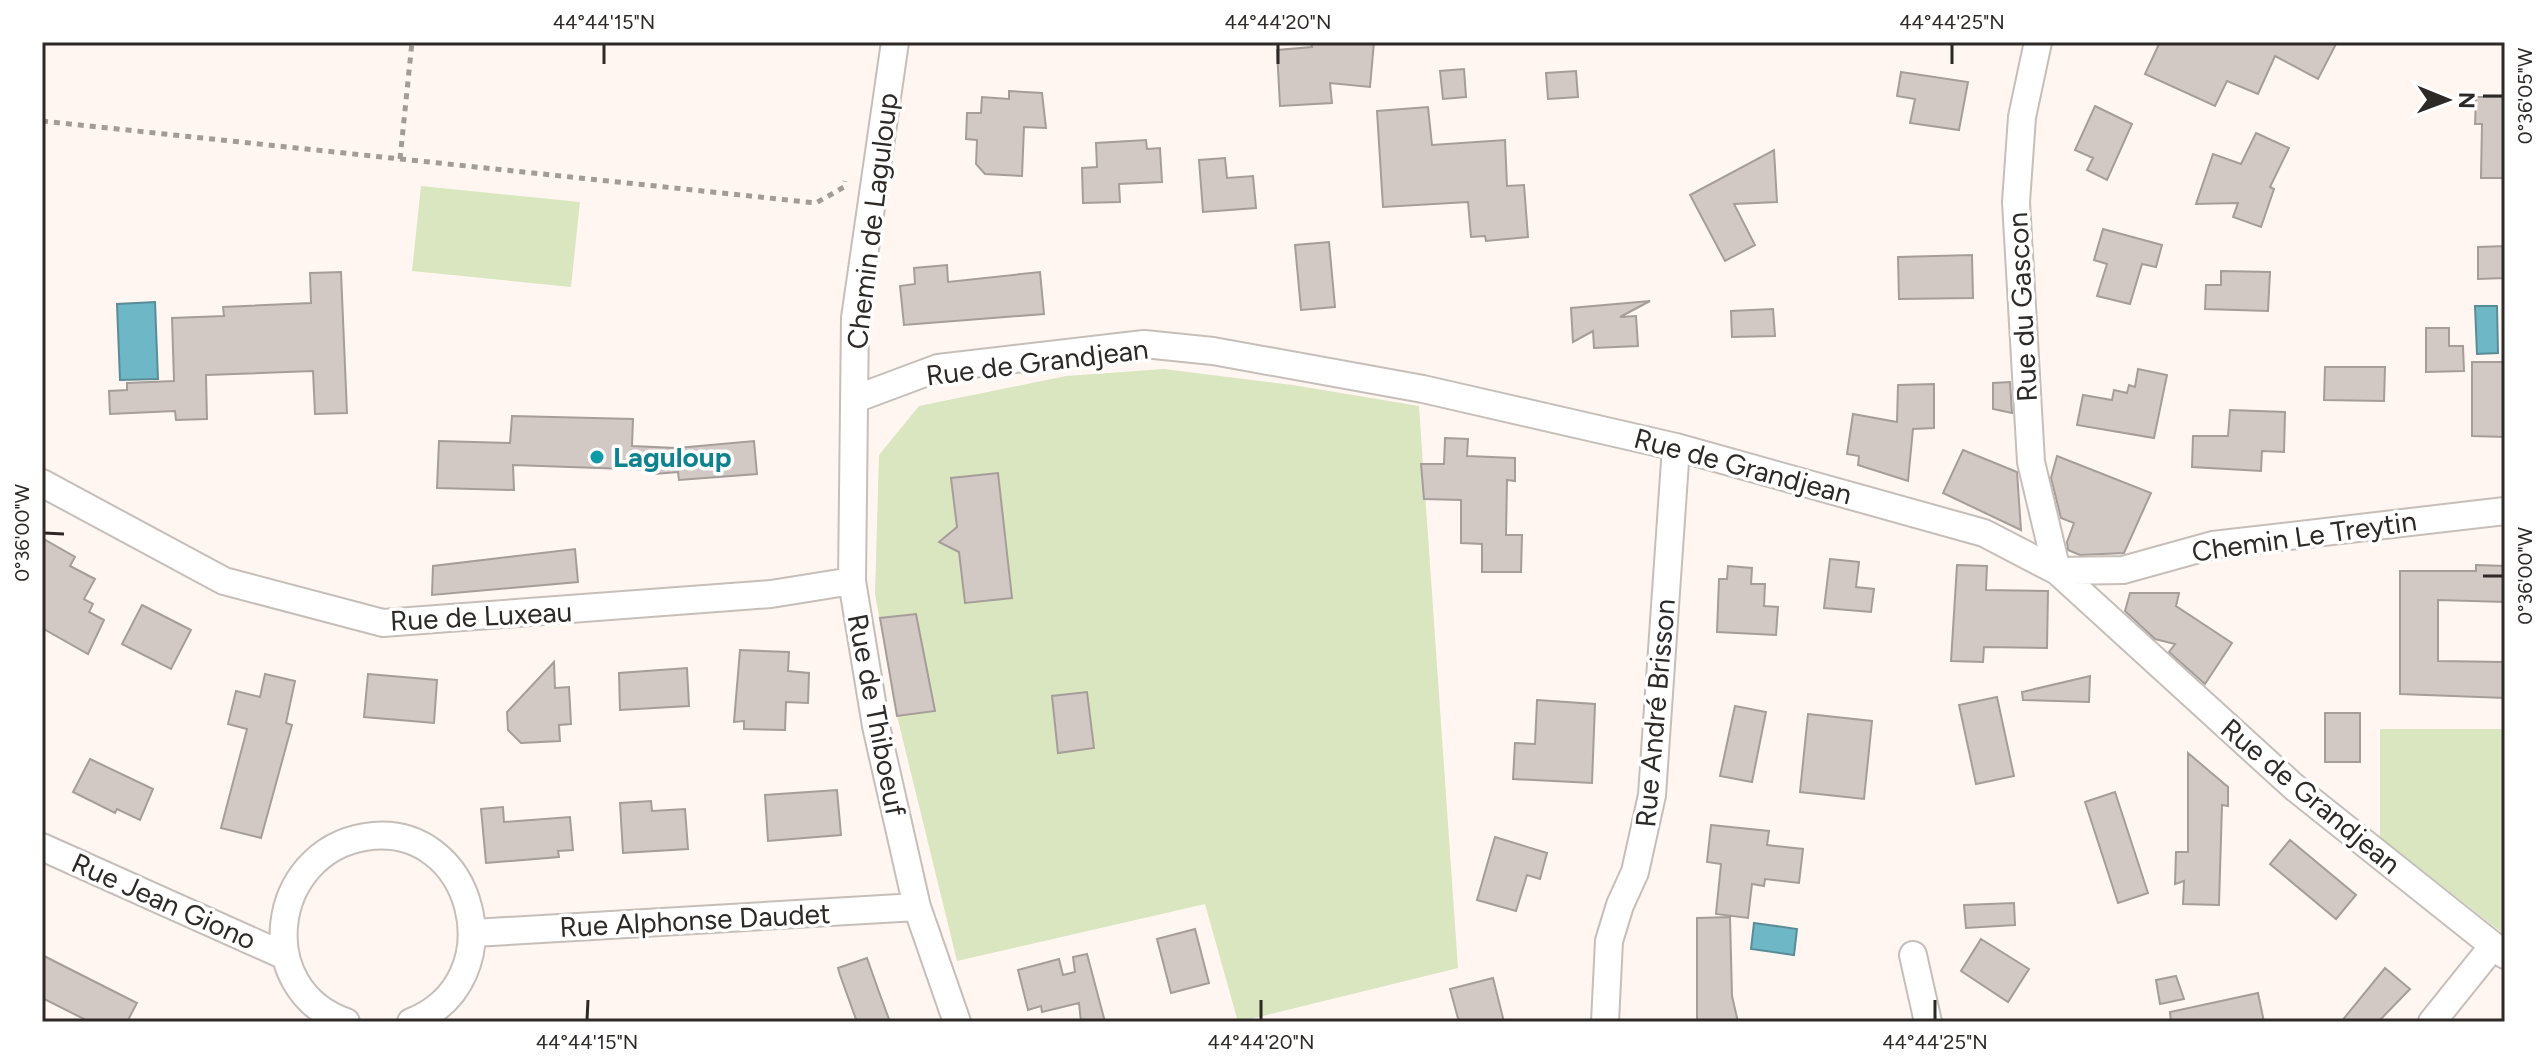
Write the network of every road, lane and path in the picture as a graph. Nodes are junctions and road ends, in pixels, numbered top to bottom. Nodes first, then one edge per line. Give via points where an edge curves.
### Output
1 (412, 42) edge
2 (895, 42) edge
3 (2038, 42) edge
4 (42, 121) edge
5 (400, 159) junction
6 (846, 172) dead end
7 (855, 399) junction
8 (1676, 447) junction
9 (42, 483) edge
10 (2505, 511) edge
11 (2057, 571) junction
12 (852, 581) junction
13 (42, 847) edge
14 (917, 907) junction
15 (474, 933) junction
16 (2499, 950) edge
17 (1913, 955) dead end
18 (285, 956) junction
19 (346, 1022) edge
20 (411, 1022) edge
21 (957, 1022) edge
22 (1605, 1022) edge
23 (1928, 1022) edge
24 (2432, 1022) edge

1 - 5 path
2 - 7 street, Chemin de Laguloup via 855,318
3 - 11 street, Rue du Gascon via 2022,117 2016,202 2031,462
4 - 5 path
5 - 6 path via 816,203 844,187
7 - 8 street, Rue de Grandjean via 938,368 1144,344 1213,351 1423,389
7 - 12 street, Rue de Thiboeuf
8 - 11 street, Rue de Grandjean via 1984,533
8 - 22 street, Rue André Brisson via 1652,795 1635,872 1609,941
9 - 12 street, Rue de Luxeau via 224,581 383,623 771,594
10 - 11 street, Chemin Le Treytin via 2213,545 2123,570
11 - 16 street, Rue de Grandjean via 2294,787
12 - 14 street, Rue de Thiboeuf via 876,726
13 - 18 street, Rue Jean Giono
14 - 15 street, Rue Alphonse Daudet
14 - 21 street, Rue de Thiboeuf
15 - 18 street via 469,901 437,858 399,839 367,837 336,846 310,865 297,883 282,923
15 - 20 street via 457,986 438,1007
16 - 24 street, Rue de Grandjean
17 - 23 street
18 - 19 street via 295,981 312,1002

